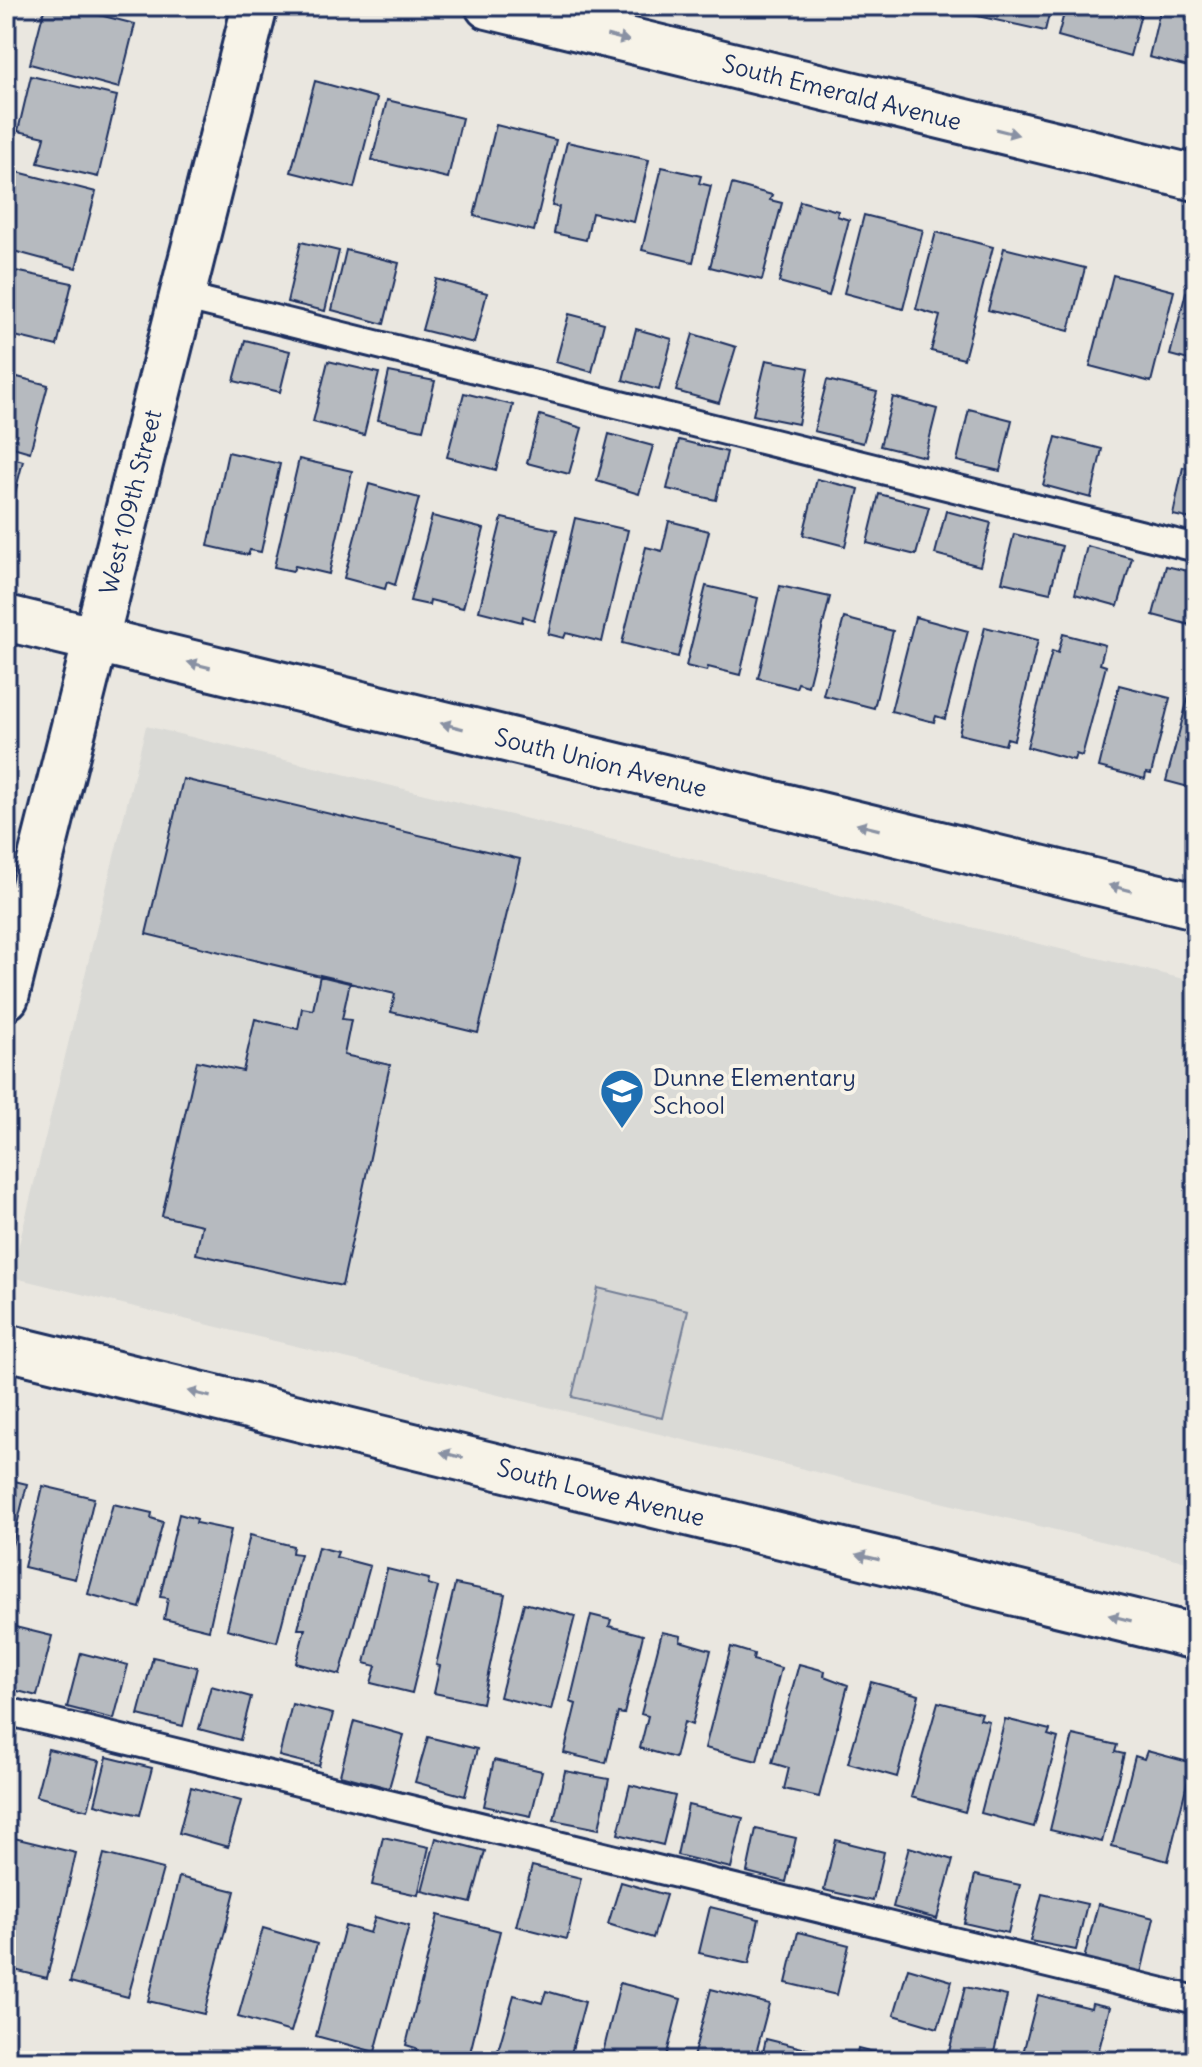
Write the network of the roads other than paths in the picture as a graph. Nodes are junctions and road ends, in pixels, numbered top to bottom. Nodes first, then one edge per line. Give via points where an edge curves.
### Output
1 (255, 6) edge
2 (488, 6) edge
3 (1196, 178) edge
4 (182, 296) junction
5 (1196, 548) edge
6 (6, 618) edge
7 (96, 640) junction
8 (1196, 906) edge
9 (6, 997) edge
10 (6, 1347) edge
11 (1196, 1637) edge
12 (6, 1711) edge
13 (1196, 2000) edge

1 - 4 street, West 109th Street
2 -> 3 street, South Emerald Avenue
4 - 5 lane
4 - 7 street, West 109th Street
6 - 7 street, South Union Avenue
8 -> 7 street, South Union Avenue
7 - 9 street, West 109th Street
11 -> 10 street, South Lowe Avenue
12 - 13 lane

